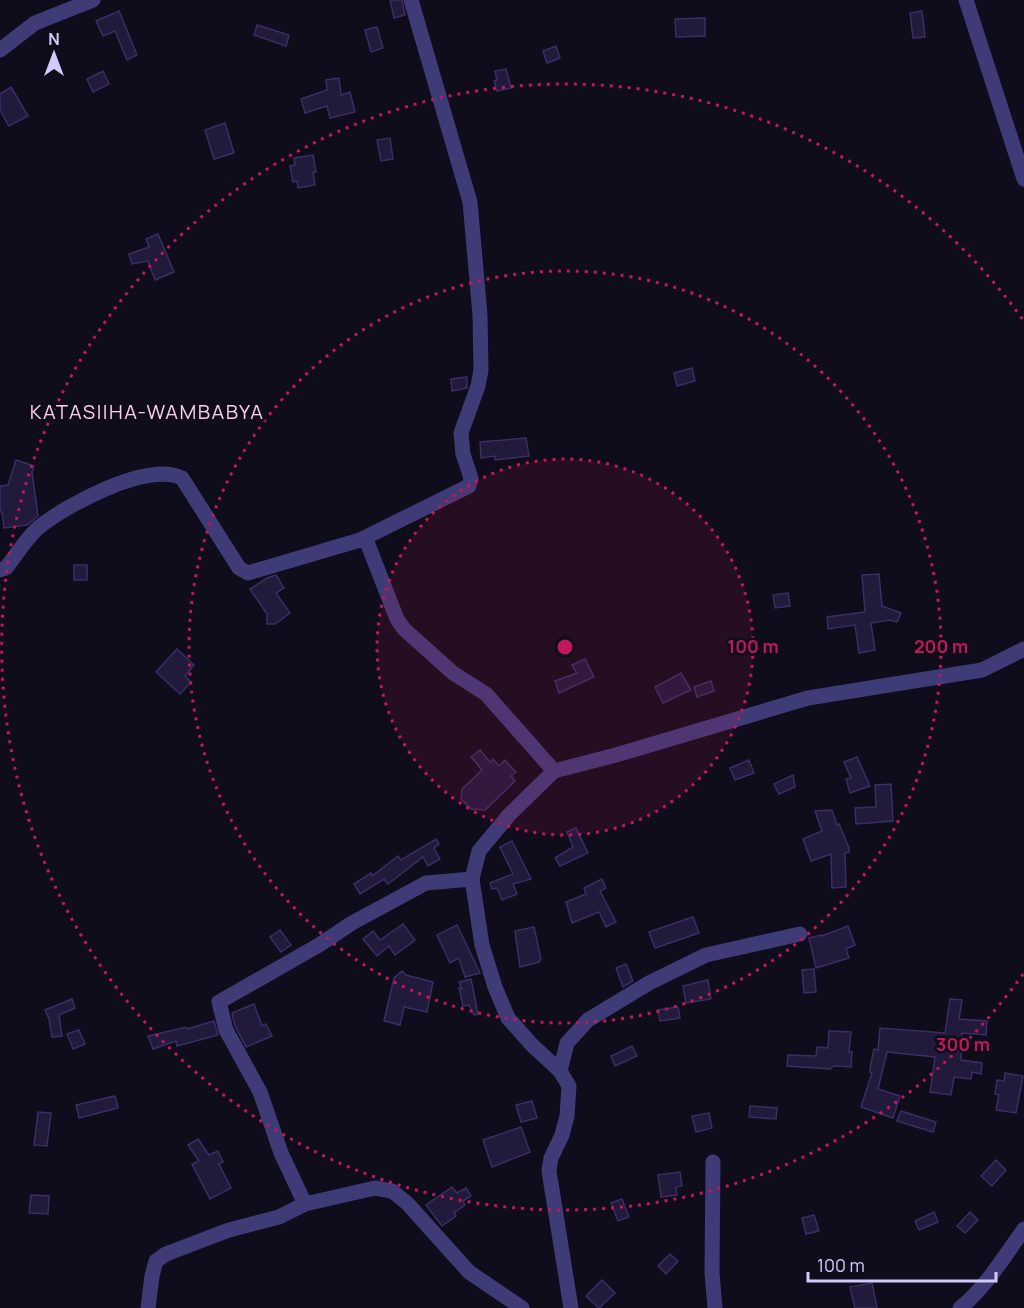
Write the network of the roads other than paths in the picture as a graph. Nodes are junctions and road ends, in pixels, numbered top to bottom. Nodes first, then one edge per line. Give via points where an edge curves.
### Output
1 (93, 0) edge
2 (411, 0) edge
3 (966, 0) edge
4 (0, 50) edge
5 (1024, 179) edge
6 (360, 540) junction
7 (0, 570) edge
8 (1024, 649) edge
9 (554, 771) junction
10 (472, 879) junction
11 (800, 934) dead end
12 (560, 1071) junction
13 (713, 1162) dead end
14 (305, 1204) junction
15 (1024, 1229) edge
16 (148, 1308) edge
17 (522, 1308) edge
18 (571, 1308) edge
19 (715, 1308) edge
20 (960, 1308) edge

1 - 4 street via 35,23
2 - 6 street via 470,202 481,370 460,433 471,478 464,489
3 - 5 street
6 - 7 street via 248,573 239,568 182,478 162,474 123,482 81,500 37,529 6,568
6 - 9 street via 367,542 404,629 453,673 486,694
8 - 9 street via 982,670 808,698
9 - 10 street via 509,814 478,851
10 - 12 street via 482,945 508,1018
10 - 14 street via 426,884 219,1002 226,1030 260,1092 281,1153
11 - 12 street via 706,955 649,982 588,1020 567,1043
12 - 18 street via 569,1086 567,1116 549,1171
13 - 19 street
14 - 16 street via 279,1217 229,1230 166,1254 156,1261
14 - 17 street via 375,1188 392,1191 469,1272
15 - 20 street via 990,1276

